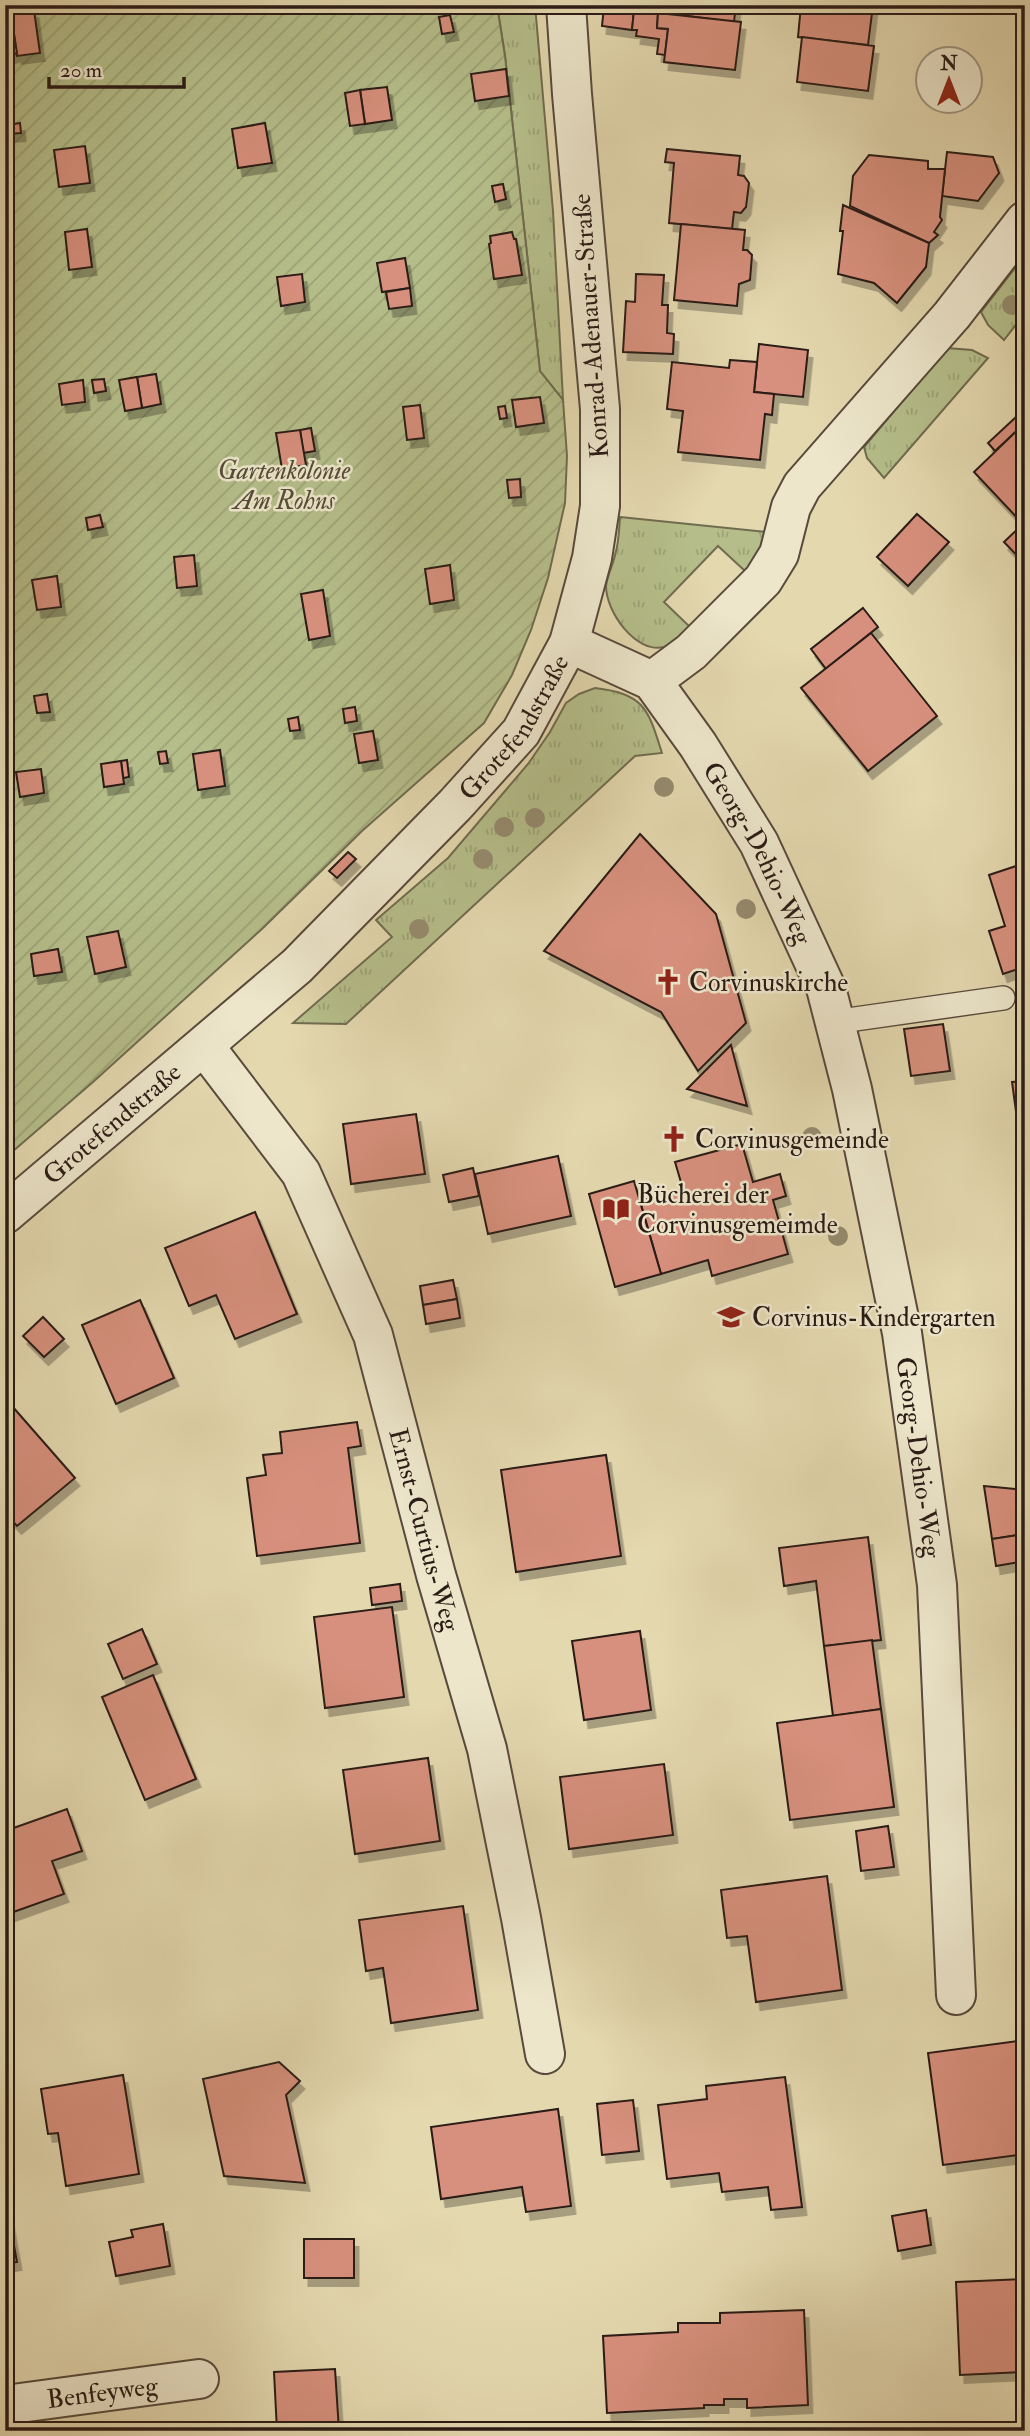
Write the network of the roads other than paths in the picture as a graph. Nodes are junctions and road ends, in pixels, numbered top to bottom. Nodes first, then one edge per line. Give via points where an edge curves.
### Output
1 (566, 5) edge
2 (1025, 221) edge
3 (569, 643) junction
4 (652, 681) junction
5 (1003, 998) dead end
6 (834, 1022) junction
7 (205, 1046) junction
8 (5, 1214) edge
9 (956, 1995) dead end
10 (545, 2054) dead end
11 (199, 2379) dead end
12 (5, 2405) edge

1 - 3 street, Konrad-Adenauer-Straße via 600,409 600,506 592,558
2 - 4 street via 952,315 802,486 791,507 779,554 763,580 691,652
3 - 4 street, Grotefendstraße
3 - 7 street, Grotefendstraße via 522,732 297,966
4 - 6 street, Georg-Dehio-Weg via 759,843 826,988
5 - 6 lane
6 - 9 street, Georg-Dehio-Weg via 900,1321 937,1585
7 - 8 street, Grotefendstraße
7 - 10 street, Ernst-Curtius-Weg via 301,1173 373,1335 486,1749
11 - 12 street, Benfeyweg

